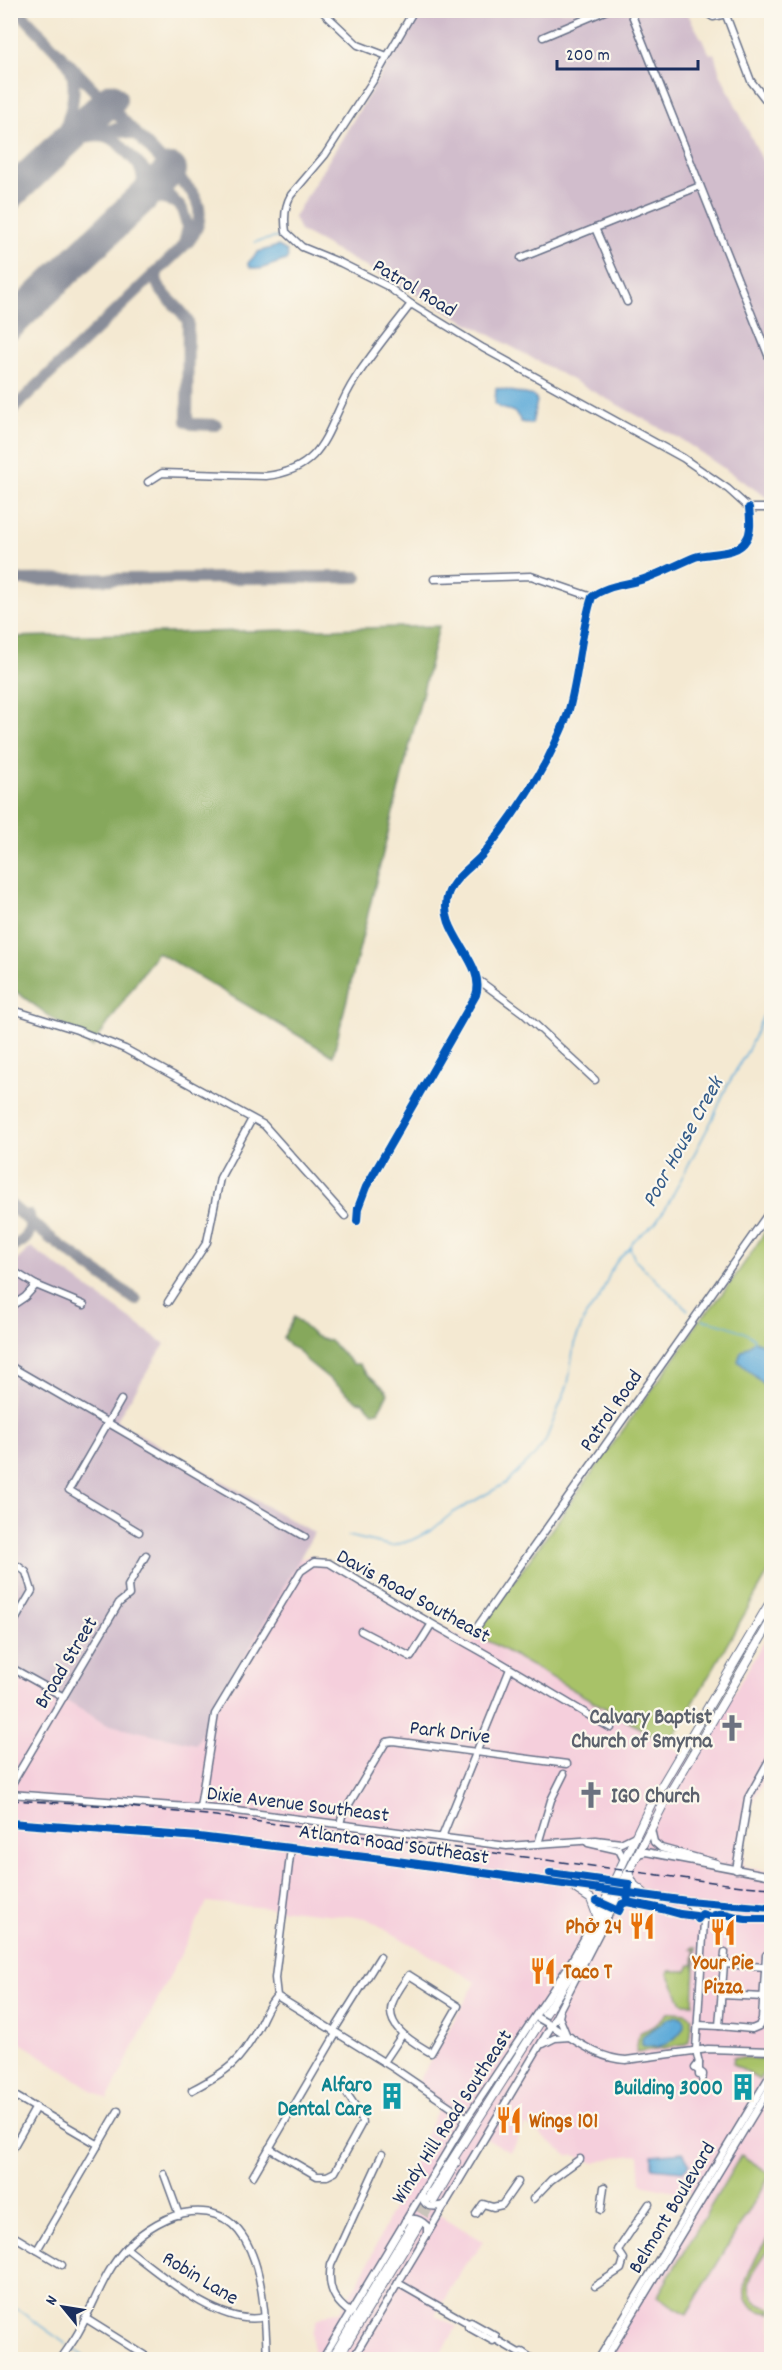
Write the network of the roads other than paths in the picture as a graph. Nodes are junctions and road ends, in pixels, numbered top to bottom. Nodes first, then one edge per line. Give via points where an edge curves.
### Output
1 (321, 10) edge
2 (414, 10) edge
3 (607, 10) edge
4 (630, 10) edge
5 (702, 10) edge
6 (725, 12) edge
7 (543, 37) dead end
8 (387, 56) junction
9 (771, 108) edge
10 (700, 186) junction
11 (595, 228) junction
12 (521, 258) dead end
13 (627, 302) dead end
14 (411, 304) junction
15 (771, 366) edge
16 (148, 482) dead end
17 (749, 508) junction
18 (771, 508) edge
19 (434, 579) dead end
20 (592, 597) junction
21 (477, 979) junction
22 (10, 1009) edge
23 (596, 1080) dead end
24 (252, 1119) junction
25 (771, 1208) edge
26 (345, 1216) dead end
27 (357, 1221) dead end
28 (10, 1269) edge
29 (36, 1285) junction
30 (168, 1302) dead end
31 (84, 1305) dead end
32 (10, 1307) edge
33 (10, 1366) edge
34 (121, 1400) dead end
35 (106, 1422) junction
36 (139, 1532) dead end
37 (305, 1537) dead end
38 (146, 1555) dead end
39 (18, 1566) dead end
40 (771, 1599) edge
41 (771, 1619) edge
42 (431, 1625) junction
43 (10, 1629) edge
44 (475, 1630) dead end
45 (361, 1631) dead end
46 (10, 1667) edge
47 (510, 1669) junction
48 (64, 1697) junction
49 (611, 1728) dead end
50 (477, 1751) junction
51 (771, 1755) edge
52 (567, 1764) dead end
53 (564, 1774) dead end
54 (10, 1787) edge
55 (10, 1794) edge
56 (200, 1807) junction
57 (10, 1823) edge
58 (340, 1824) junction
59 (651, 1826) junction
60 (635, 1836) junction
61 (442, 1838) junction
62 (581, 1841) junction
63 (538, 1844) junction
64 (291, 1848) junction
65 (637, 1854) junction
66 (624, 1860) junction
67 (736, 1870) junction
68 (628, 1873) junction
69 (771, 1876) edge
70 (572, 1887) junction
71 (609, 1892) junction
72 (619, 1892) junction
73 (646, 1895) junction
74 (687, 1901) junction
75 (717, 1904) junction
76 (770, 1909) edge
77 (597, 1915) junction
78 (704, 1921) junction
79 (725, 1952) dead end
80 (766, 1955) dead end
81 (380, 1958) dead end
82 (724, 1964) junction
83 (765, 1967) junction
84 (768, 1984) edge
85 (722, 1995) junction
86 (277, 1996) junction
87 (764, 1997) junction
88 (560, 2010) junction
89 (537, 2017) junction
90 (550, 2025) junction
91 (698, 2025) junction
92 (719, 2026) junction
93 (335, 2033) junction
94 (402, 2035) junction
95 (568, 2036) junction
96 (539, 2047) junction
97 (696, 2050) junction
98 (771, 2051) edge
99 (761, 2052) junction
100 (771, 2056) edge
101 (384, 2062) junction
102 (771, 2072) edge
103 (702, 2084) dead end
104 (771, 2084) edge
105 (192, 2090) dead end
106 (10, 2093) edge
107 (347, 2094) dead end
108 (36, 2108) junction
109 (118, 2110) dead end
110 (467, 2118) junction
111 (99, 2145) junction
112 (269, 2148) junction
113 (10, 2153) edge
114 (382, 2154) dead end
115 (580, 2159) dead end
116 (164, 2174) dead end
117 (253, 2176) dead end
118 (518, 2182) dead end
119 (604, 2187) dead end
120 (428, 2196) junction
121 (533, 2199) dead end
122 (649, 2204) dead end
123 (445, 2205) junction
124 (601, 2210) dead end
125 (476, 2214) dead end
126 (179, 2215) junction
127 (412, 2223) junction
128 (10, 2234) edge
129 (427, 2234) junction
130 (126, 2248) junction
131 (37, 2250) junction
132 (62, 2265) dead end
133 (398, 2283) junction
134 (595, 2286) dead end
135 (351, 2313) junction
136 (265, 2317) junction
137 (85, 2319) junction
138 (519, 2353) junction
139 (60, 2360) edge
140 (152, 2360) edge
141 (267, 2360) edge
142 (322, 2360) edge
143 (331, 2360) edge
144 (337, 2360) edge
145 (352, 2360) edge
146 (524, 2360) edge
147 (534, 2360) edge
148 (598, 2360) edge
149 (605, 2360) edge

1 - 8 street via 358,45
2 - 8 street, Patrol Road
3 - 7 street
4 - 10 street
5 - 6 street via 713,16
6 - 9 street via 751,81
8 - 14 street, Patrol Road via 325,155 291,195 285,223 286,232 302,248 387,286
10 - 11 street
10 - 15 street
11 - 12 street
11 - 13 street
14 - 16 street via 355,378 322,445 304,464 283,474 266,476 162,473
14 - 17 street, Patrol Road via 683,458
17 - 18 street
17 - 20 street via 748,535 738,549 696,557 642,580 600,590
19 - 20 street via 531,576
20 - 21 street via 560,734 505,826 448,893 450,923
21 - 23 street via 524,1014
21 - 27 street via 478,991 472,1005 366,1187
22 - 24 street via 125,1048
24 - 26 street via 270,1130
24 - 30 street via 220,1178 207,1242
25 - 44 street, Patrol Road
28 - 29 street
29 - 31 street
29 - 32 street via 26,1298
33 - 35 street
34 - 35 street
35 - 36 street via 69,1490
35 - 37 street
38 - 48 street, Broad Street via 128,1586 129,1595 119,1603
39 - 43 street via 26,1572 32,1591
40 - 60 main road, Windy Hill Road Southeast via 664,1779
41 - 59 main road, Windy Hill Road Southeast
42 - 45 street via 411,1657
42 - 47 street, Davis Road Southeast
42 - 56 street, Davis Road Southeast via 329,1563 314,1562 308,1566 215,1714
46 - 48 street
47 - 49 street, Davis Road Southeast
47 - 50 street
48 - 54 street, Broad Street
50 - 52 street, Park Drive
50 - 58 street, Park Drive via 386,1742
50 - 61 street
51 - 67 street via 748,1798
53 - 63 street via 551,1800
55 - 56 street, Dixie Avenue Southeast
56 - 58 street, Dixie Avenue Southeast
57 - 64 main road, Atlanta Road Southeast via 137,1831
58 - 61 street, Dixie Avenue Southeast
59 - 65 main road, Windy Hill Road Southeast
59 - 67 street via 652,1838 661,1848
60 - 62 street, Dixie Avenue Southeast via 621,1843
60 - 66 main road, Windy Hill Road Southeast
61 - 63 street, Dixie Avenue Southeast via 507,1846
62 - 63 street, Dixie Avenue Southeast
62 - 66 street, Dixie Avenue Southeast via 619,1850
64 - 70 main road, Atlanta Road Southeast
64 - 86 street via 275,1978
65 - 67 street via 646,1852
65 - 68 main road, Windy Hill Road Southeast
66 - 71 main road, Windy Hill Road Southeast
67 - 69 street
68 - 72 main road, Windy Hill Road Southeast
68 - 73 main road
70 - 71 main road, Atlanta Road Southeast
70 - 77 main road via 591,1899
71 - 72 main road, Atlanta Road Southeast
71 - 77 street, Windy Hill Road Southeast
71 - 120 main road, Windy Hill Road Southeast via 572,1972
72 - 73 main road, Atlanta Road Southeast
72 - 88 street, Windy Hill Road Southeast
72 - 120 main road, Windy Hill Road Southeast via 576,1973
73 - 74 main road, Atlanta Road Southeast
74 - 75 main road, Atlanta Road Southeast
74 - 78 street
75 - 76 main road, Atlanta Road Southeast
75 - 78 street
77 - 89 street, Windy Hill Road Southeast
78 - 91 street
79 - 82 street
80 - 83 street
81 - 93 street
82 - 83 street
82 - 85 street
83 - 84 street
84 - 87 street
85 - 87 street
85 - 92 street
86 - 93 street
86 - 105 street via 236,2063
87 - 92 street via 759,2026
88 - 90 street, Windy Hill Road Southeast
88 - 95 street via 559,2017
89 - 90 street, bridge
89 - 110 street, Windy Hill Road Southeast
90 - 95 street
90 - 96 street, Windy Hill Road Southeast
91 - 92 street
91 - 97 street
93 - 101 street
93 - 112 street
94 - 94 street via 431,2053 458,2006 409,1975 391,2008
94 - 101 street
95 - 96 street via 551,2039
95 - 97 street via 604,2056 621,2060
96 - 123 street, Windy Hill Road Southeast
97 - 99 street
97 - 103 street via 699,2062 695,2068 703,2074
98 - 99 street
99 - 100 street
101 - 110 street
102 - 148 street, Belmont Boulevard
104 - 149 street, Belmont Boulevard
106 - 108 street
107 - 112 street via 362,2123 331,2175 317,2176
108 - 111 street
108 - 113 street
109 - 111 street
110 - 120 street, Windy Hill Road Southeast
111 - 131 street
112 - 117 street
114 - 135 street via 331,2265 332,2293 339,2306
115 - 121 street
116 - 126 street
118 - 125 street via 502,2205 483,2204
119 - 124 street
120 - 123 street via 422,2199 427,2205
120 - 127 street, Windy Hill Road Southeast
122 - 134 street via 618,2250 624,2259 621,2269
123 - 129 street, Windy Hill Road Southeast
126 - 130 street via 146,2231
126 - 136 street via 217,2213 235,2226 262,2286
127 - 129 street via 412,2219 421,2221 427,2226
127 - 135 street, Windy Hill Road Southeast
127 - 143 main road, Windy Hill Road Southeast
127 - 144 main road, Windy Hill Road Southeast
128 - 131 street
129 - 133 street, Windy Hill Road Southeast
130 - 136 street, Robin Lane via 178,2287 227,2315
130 - 137 street
131 - 132 street
133 - 138 street via 468,2323 468,2327
133 - 145 street, Windy Hill Road Southeast
135 - 142 street, Windy Hill Road Southeast
136 - 141 street
137 - 139 street
137 - 140 street
138 - 146 street
138 - 147 street

